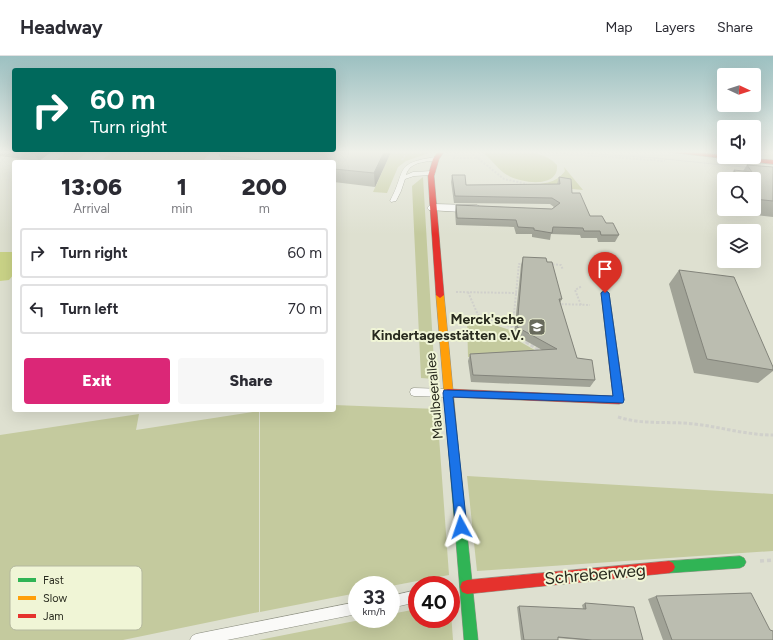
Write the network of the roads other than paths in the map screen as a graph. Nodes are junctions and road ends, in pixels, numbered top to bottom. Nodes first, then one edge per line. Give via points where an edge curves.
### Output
1 (402, 179) edge
2 (432, 179) edge
3 (393, 201) dead end
4 (433, 208) junction
5 (487, 209) edge
6 (605, 293) dead end
7 (414, 392) dead end
8 (448, 393) junction
9 (740, 562) dead end
10 (467, 587) junction
11 (460, 588) edge
12 (348, 610) edge
13 (196, 640) edge
14 (471, 640) edge

1 - 3 lane
2 - 4 street, Maulbeerallee
4 - 5 street
4 - 8 street, Maulbeerallee
6 - 8 street via 619,400
7 - 8 lane
8 - 10 street, Maulbeerallee
9 - 10 street, Schreberweg via 626,570
10 - 11 lane, Schreberweg
10 - 14 street, Maulbeerallee
12 - 13 lane

